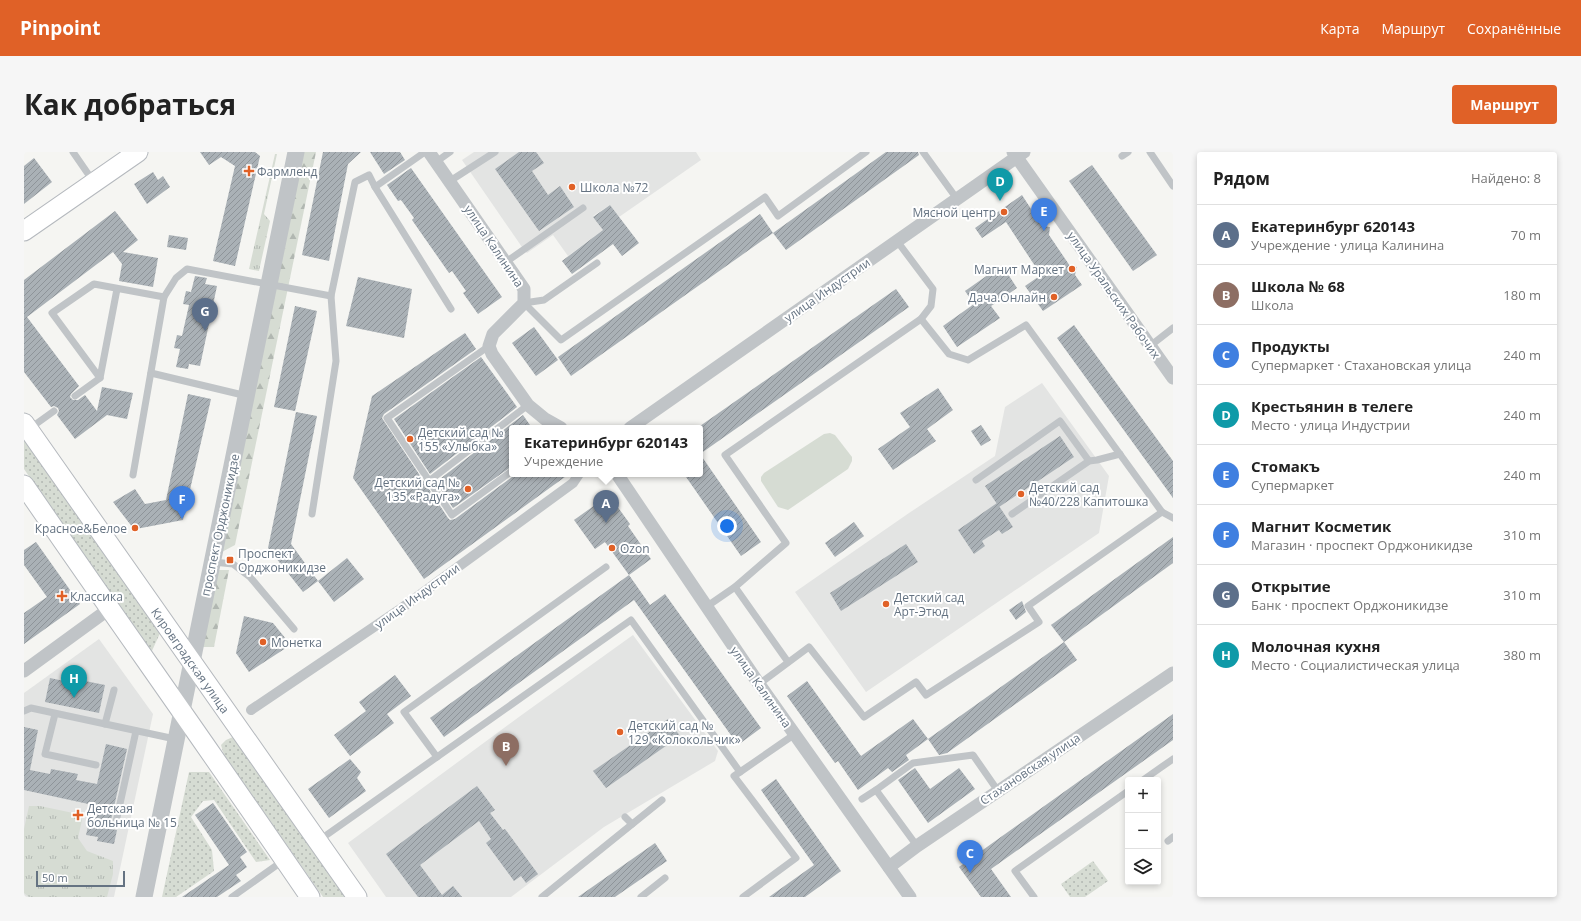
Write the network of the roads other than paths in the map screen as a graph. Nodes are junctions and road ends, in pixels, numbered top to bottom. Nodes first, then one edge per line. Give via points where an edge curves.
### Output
1 (73, 152) edge
2 (138, 152) edge
3 (296, 152) edge
4 (425, 152) edge
5 (450, 152) edge
6 (494, 152) edge
7 (866, 152) edge
8 (923, 152) edge
9 (1150, 152) edge
10 (1018, 154) edge
11 (432, 157) edge
12 (450, 181) junction
13 (94, 182) junction
14 (1173, 186) edge
15 (375, 187) junction
16 (957, 199) junction
17 (583, 208) dead end
18 (24, 231) edge
19 (897, 241) junction
20 (506, 262) junction
21 (597, 263) dead end
22 (270, 285) junction
23 (117, 289) junction
24 (331, 296) junction
25 (164, 297) junction
26 (524, 302) junction
27 (451, 309) dead end
28 (921, 319) junction
29 (1173, 328) edge
30 (489, 346) junction
31 (1150, 346) junction
32 (151, 373) junction
33 (100, 378) junction
34 (1173, 378) edge
35 (75, 396) dead end
36 (247, 396) junction
37 (528, 405) junction
38 (54, 411) dead end
39 (556, 425) edge
40 (634, 425) edge
41 (26, 426) edge
42 (1120, 454) junction
43 (1089, 461) junction
44 (509, 473) edge
45 (133, 474) dead end
46 (577, 477) edge
47 (619, 477) edge
48 (976, 480) dead end
49 (429, 481) junction
50 (24, 485) edge
51 (1162, 512) junction
52 (312, 514) dead end
53 (1012, 514) dead end
54 (1173, 518) edge
55 (212, 562) junction
56 (606, 567) dead end
57 (735, 587) junction
58 (706, 607) junction
59 (109, 609) junction
60 (294, 629) dead end
61 (191, 660) junction
62 (788, 662) junction
63 (24, 671) edge
64 (1173, 673) edge
65 (759, 684) junction
66 (114, 690) dead end
67 (24, 710) edge
68 (181, 710) junction
69 (251, 710) dead end
70 (55, 714) junction
71 (105, 724) junction
72 (136, 731) junction
73 (795, 734) junction
74 (175, 739) junction
75 (437, 757) junction
76 (1173, 759) edge
77 (96, 765) dead end
78 (740, 772) junction
79 (1147, 777) edge
80 (876, 790) junction
81 (998, 791) junction
82 (1125, 793) edge
83 (862, 799) dead end
84 (662, 800) dead end
85 (625, 817) dead end
86 (116, 822) dead end
87 (632, 824) junction
88 (318, 841) junction
89 (917, 846) junction
90 (285, 860) junction
91 (888, 867) junction
92 (665, 878) dead end
93 (905, 895) edge
94 (144, 897) edge
95 (234, 897) edge
96 (310, 897) edge
97 (357, 897) edge
98 (542, 897) edge
99 (641, 897) edge
100 (743, 897) edge
101 (1034, 897) edge

1 - 13 lane
2 - 13 main road
3 - 22 street, проспект Орджоникидзе
4 - 15 lane
5 - 11 lane
6 - 12 lane
7 - 26 lane via 778,216 765,197 561,340
8 - 16 lane
9 - 14 lane
10 - 16 street, улица Индустрии
10 - 31 street, улица Уральских Рабочих
11 - 12 street, улица Калинина
12 - 20 street, улица Калинина
13 - 18 main road
15 - 24 lane via 369,175 355,182
15 - 27 lane
16 - 19 street, улица Индустрии
17 - 20 lane
19 - 28 lane via 933,289 931,306
19 - 40 street, улица Индустрии
20 - 26 street, улица Калинина via 524,289
21 - 26 lane via 544,300
22 - 24 lane
22 - 25 lane via 187,270 176,278
22 - 36 street, проспект Орджоникидзе
23 - 25 lane
23 - 33 lane
23 - 33 lane via 94,284 52,313
24 - 52 lane via 336,361
25 - 32 lane
26 - 30 street, улица Калинина via 493,334
28 - 42 lane via 949,354 968,360 1026,325
28 - 57 lane via 725,454 786,544
29 - 31 lane
30 - 37 street
30 - 49 lane via 387,418
31 - 34 street, улица Уральских Рабочих
32 - 36 lane
32 - 45 lane
33 - 35 lane
36 - 55 street, проспект Орджоникидзе
37 - 39 street
37 - 49 lane
38 - 41 lane
41 - 61 main road, Кировградская улица
42 - 43 lane
42 - 51 lane
43 - 48 lane via 1060,421
43 - 53 lane
44 - 49 lane via 452,515
46 - 69 street, улица Индустрии via 573,483 399,610
47 - 58 street, улица Калинина
50 - 59 main road
51 - 54 lane
51 - 62 lane via 1028,606 1039,622 926,695 916,682 864,717 809,647
55 - 60 lane via 233,564 250,577
55 - 61 street, проспект Орджоникидзе
56 - 75 lane via 404,712
57 - 58 lane
57 - 62 lane
58 - 65 street, улица Калинина
59 - 63 street
59 - 68 main road
61 - 68 street, проспект Орджоникидзе
61 - 88 main road, Кировградская улица
62 - 65 lane
64 - 81 street, Стахановская улица
65 - 73 street, улица Калинина
66 - 71 lane
67 - 70 lane via 30,708
68 - 74 street, проспект Орджоникидзе
68 - 90 main road
70 - 71 lane
70 - 77 lane via 45,754
71 - 72 lane
72 - 74 lane
72 - 86 lane
73 - 78 lane
73 - 91 street, улица Калинина
74 - 94 street, проспект Орджоникидзе
75 - 78 lane via 631,620
75 - 88 lane
76 - 79 lane
78 - 100 lane via 734,776 796,858
80 - 81 lane via 913,763 973,755
80 - 83 lane
80 - 89 lane
81 - 89 street, Стахановская улица
82 - 101 lane via 1015,871
84 - 87 lane
85 - 87 lane
87 - 98 lane
88 - 97 main road, Кировградская улица
89 - 91 street, Стахановская улица
90 - 95 lane
90 - 96 main road
91 - 93 street, улица Калинина
92 - 99 lane

